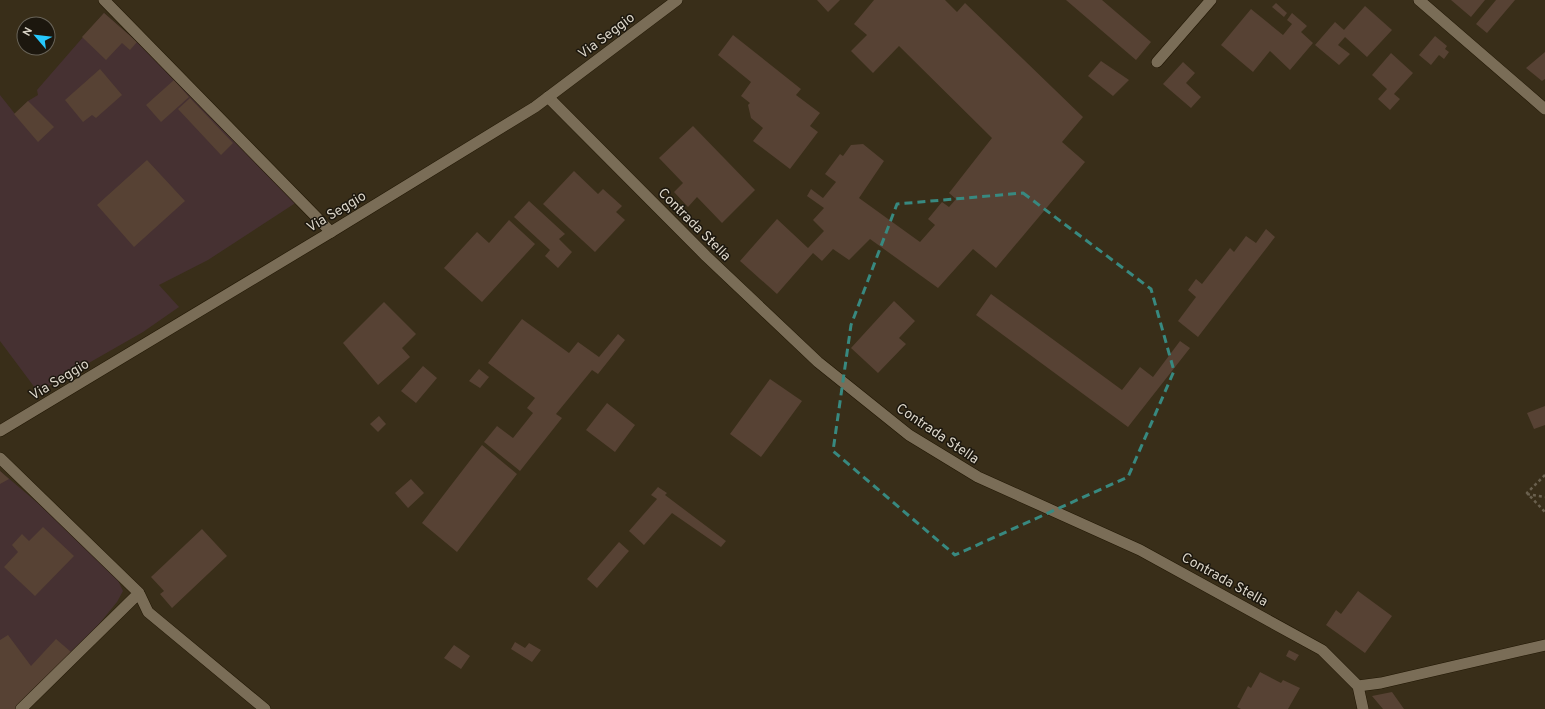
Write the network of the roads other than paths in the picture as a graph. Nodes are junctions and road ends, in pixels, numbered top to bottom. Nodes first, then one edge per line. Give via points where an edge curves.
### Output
1 (104, 0) edge
2 (677, 0) edge
3 (1211, 0) edge
4 (1419, 0) edge
5 (1157, 62) dead end
6 (548, 97) junction
7 (1541, 97) edge
8 (1545, 109) edge
9 (331, 232) junction
10 (0, 431) edge
11 (0, 458) edge
12 (139, 593) junction
13 (1545, 645) edge
14 (1358, 686) junction
15 (21, 709) edge
16 (265, 709) edge
17 (1363, 709) edge

1 - 9 street
2 - 6 street, Via Seggio
3 - 5 street
4 - 7 street
6 - 9 street, Via Seggio
6 - 14 street, Contrada Stella via 706,256 818,362 909,435 978,478 1140,550 1322,650
7 - 8 street
9 - 10 street, Via Seggio
11 - 12 street
12 - 15 street
12 - 16 street via 148,612
13 - 14 street
14 - 17 street

